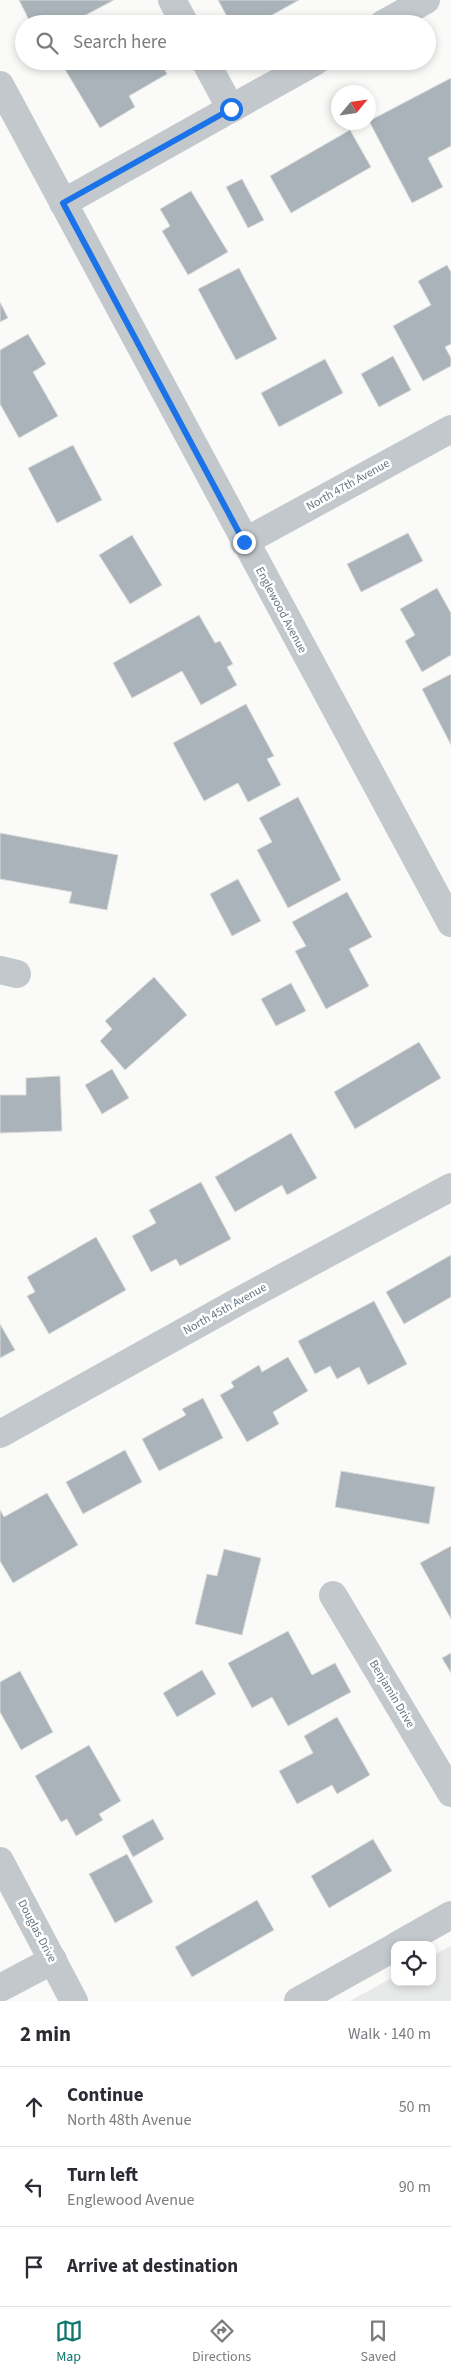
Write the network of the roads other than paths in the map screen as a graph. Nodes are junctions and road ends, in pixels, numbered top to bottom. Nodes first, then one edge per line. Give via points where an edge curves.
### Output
1 (172, 0) edge
2 (426, 0) edge
3 (180, 15) edge
4 (399, 15) edge
5 (210, 70) edge
6 (300, 70) edge
7 (0, 85) edge
8 (231, 109) junction
9 (63, 203) junction
10 (451, 429) edge
11 (244, 542) junction
12 (443, 890) edge
13 (451, 923) edge
14 (451, 1186) edge
15 (0, 1434) edge
16 (333, 1595) dead end
17 (451, 1793) edge
18 (0, 1861) edge
19 (451, 1915) edge
20 (405, 1941) edge
21 (391, 1949) edge
22 (52, 1960) junction
23 (0, 1988) edge
24 (74, 2001) edge
25 (298, 2001) edge

1 - 3 street
2 - 4 street
5 - 8 street
6 - 8 street
7 - 9 street, Englewood Avenue
8 - 9 street
9 - 11 street, Englewood Avenue
10 - 11 street, North 47th Avenue
11 - 12 street, Englewood Avenue
12 - 13 street, Englewood Avenue
14 - 15 street, North 45th Avenue
16 - 17 street, Benjamin Drive
18 - 22 street, Douglas Drive
19 - 20 street
21 - 25 street
22 - 23 street
22 - 24 street, Douglas Drive

